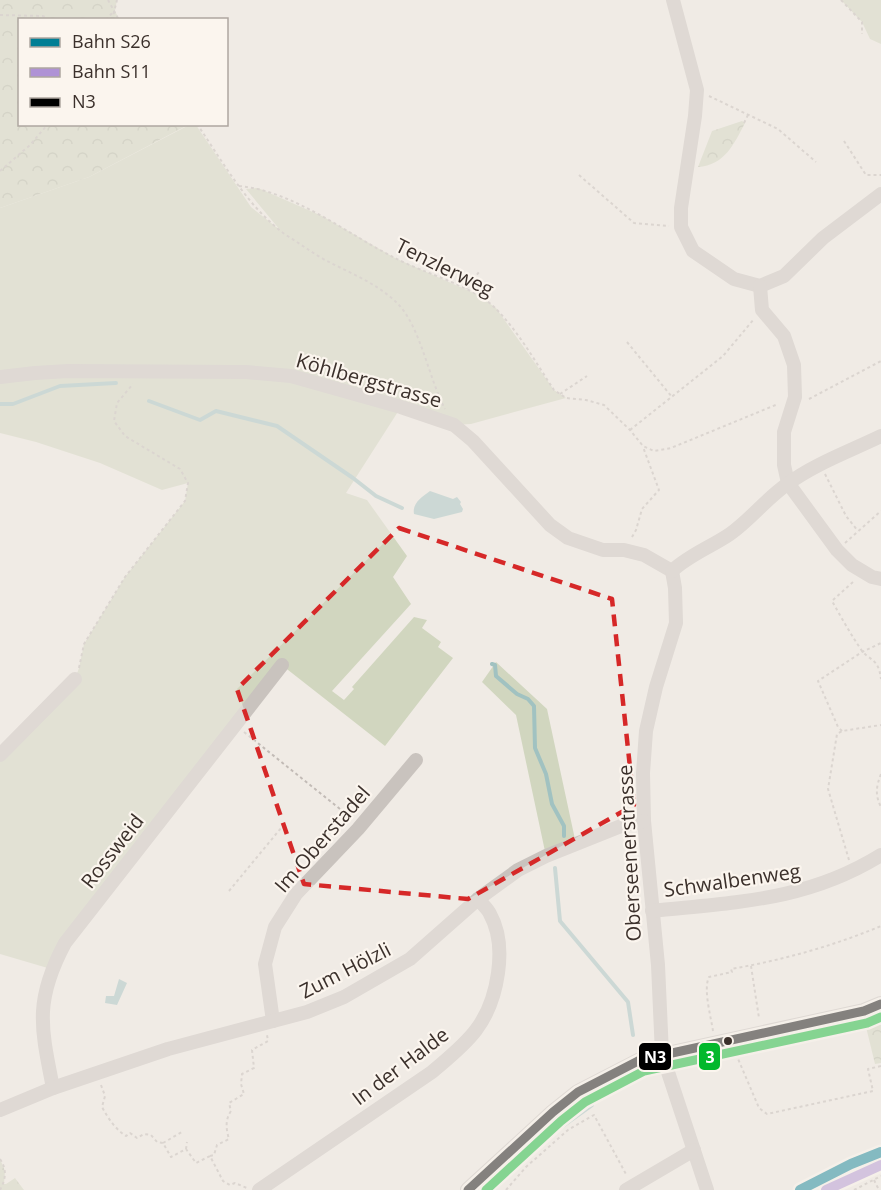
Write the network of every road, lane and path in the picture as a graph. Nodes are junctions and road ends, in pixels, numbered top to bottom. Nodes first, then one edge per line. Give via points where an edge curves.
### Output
1 (108, 0) edge
2 (117, 0) edge
3 (673, 0) edge
4 (841, 0) edge
5 (115, 10) junction
6 (0, 15) edge
7 (46, 18) edge
8 (108, 18) edge
9 (113, 18) edge
10 (118, 18) edge
11 (862, 34) dead end
12 (697, 90) junction
13 (748, 115) junction
14 (744, 123) dead end
15 (46, 126) edge
16 (198, 126) edge
17 (844, 141) dead end
18 (816, 162) dead end
19 (0, 171) edge
20 (579, 175) dead end
21 (881, 175) edge
22 (239, 186) junction
23 (881, 195) edge
24 (681, 227) junction
25 (479, 272) dead end
26 (760, 286) junction
27 (466, 290) junction
28 (762, 310) junction
29 (627, 342) dead end
30 (881, 361) edge
31 (145, 371) junction
32 (587, 376) dead end
33 (0, 377) edge
34 (560, 394) junction
35 (672, 397) junction
36 (793, 402) junction
37 (454, 425) junction
38 (630, 430) junction
39 (881, 436) edge
40 (643, 446) junction
41 (820, 465) junction
42 (788, 483) junction
43 (881, 511) edge
44 (858, 531) junction
45 (633, 535) dead end
46 (837, 550) junction
47 (672, 572) junction
48 (863, 572) junction
49 (881, 579) edge
50 (881, 643) edge
51 (862, 652) junction
52 (282, 665) dead end
53 (75, 679) joint
54 (881, 679) edge
55 (881, 725) edge
56 (842, 731) junction
57 (244, 732) dead end
58 (0, 755) edge
59 (417, 760) dead end
60 (881, 774) edge
61 (881, 807) edge
62 (349, 815) dead end
63 (644, 821) junction
64 (286, 822) dead end
65 (881, 855) edge
66 (853, 871) junction
67 (229, 891) dead end
68 (478, 899) junction
69 (652, 911) junction
70 (881, 926) edge
71 (751, 966) junction
72 (881, 1004) edge
73 (269, 1022) junction
74 (760, 1024) dead end
75 (713, 1032) dead end
76 (735, 1052) dead end
77 (662, 1054) junction
78 (881, 1066) edge
79 (96, 1072) junction
80 (53, 1088) junction
81 (0, 1110) edge
82 (182, 1132) dead end
83 (187, 1142) dead end
84 (163, 1143) junction
85 (186, 1149) junction
86 (694, 1150) junction
87 (210, 1156) junction
88 (0, 1159) edge
89 (881, 1176) edge
90 (874, 1180) junction
91 (630, 1188) edge
92 (0, 1190) edge
93 (249, 1190) edge
94 (259, 1190) edge
95 (468, 1190) edge
96 (506, 1190) edge
97 (707, 1190) edge
98 (854, 1190) edge
99 (879, 1190) edge

1 - 5 path
2 - 5 path
3 - 12 street
4 - 11 path via 862,22
5 - 8 path
5 - 9 path
5 - 10 path
6 - 7 path
12 - 13 path
12 - 24 street
13 - 14 path
13 - 18 path via 778,129
15 - 19 path
16 - 22 path
17 - 21 path via 866,175
20 - 24 path via 634,223
22 - 27 path, Tenzlerweg via 258,188 322,216 395,258
22 - 37 path via 284,233 382,290 400,306
23 - 26 street via 822,238 784,276
24 - 26 street via 693,251 734,279
25 - 27 path
26 - 28 street
27 - 34 path, Tenzlerweg via 496,308
28 - 35 path via 723,356
28 - 36 street via 784,336 794,365
29 - 35 path
30 - 36 path
31 - 33 street, Köhlbergstrasse via 68,371
31 - 37 street, Köhlbergstrasse via 291,376
31 - 53 path via 117,403 114,420 125,436 180,469 188,483 185,501 125,577 84,644
32 - 34 path
34 - 38 path via 604,405
35 - 38 path
36 - 40 path via 671,448 654,451
36 - 42 street via 784,432
37 - 47 street, Köhlbergstrasse via 550,525 568,538 603,550 644,555
38 - 40 path
39 - 41 street
40 - 45 path via 659,490 642,509
41 - 42 street
41 - 44 path
42 - 46 street
42 - 47 street via 734,532 689,557
43 - 44 path
44 - 46 path
46 - 48 street
47 - 63 street, Oberseenerstrasse via 676,623 646,731
48 - 49 street
48 - 51 path via 832,601
50 - 51 path
51 - 54 path via 873,658
51 - 56 path via 818,681
52 - 80 street, Rossweid via 65,943 51,969 41,1029
53 - 58 street
55 - 56 path
56 - 66 path via 837,734 828,789
57 - 62 path
59 - 73 street, Im Oberstadel via 296,894 275,927 265,964
60 - 61 path via 876,797
63 - 68 street, Zum Hölzli via 621,826 546,856 518,870
63 - 69 street, Oberseenerstrasse
64 - 67 path
65 - 66 street, Schwalbenweg
66 - 69 street, Schwalbenweg via 806,890 764,899
68 - 73 street, Zum Hölzli via 410,959 379,979 307,1012
68 - 94 street, In der Halde via 490,914 499,943 493,994 477,1029 432,1072
69 - 77 street, Oberseenerstrasse
70 - 71 path via 837,943
71 - 74 path
71 - 75 path via 709,977 707,991
72 - 77 street via 864,1011
73 - 79 street, Zum Hölzli
73 - 87 path via 268,1041 252,1050 254,1068 242,1074 244,1094 229,1103 228,1139 217,1145
76 - 78 path via 759,1108 767,1114 873,1091 868,1069
77 - 86 street, Oberseenerstrasse
77 - 95 street via 640,1060 578,1092
79 - 80 street, Zum Hölzli
79 - 84 path via 105,1096 102,1107 110,1122 126,1136 151,1135
80 - 81 street, Zum Hölzli
82 - 84 path
83 - 85 path
84 - 85 path via 171,1157
85 - 87 path via 196,1163
86 - 91 street
86 - 97 street, Oberseenerstrasse
87 - 93 path via 224,1181
88 - 92 path via 5,1179
89 - 90 path
90 - 98 path
90 - 99 path
91 - 96 path via 594,1116 568,1130

